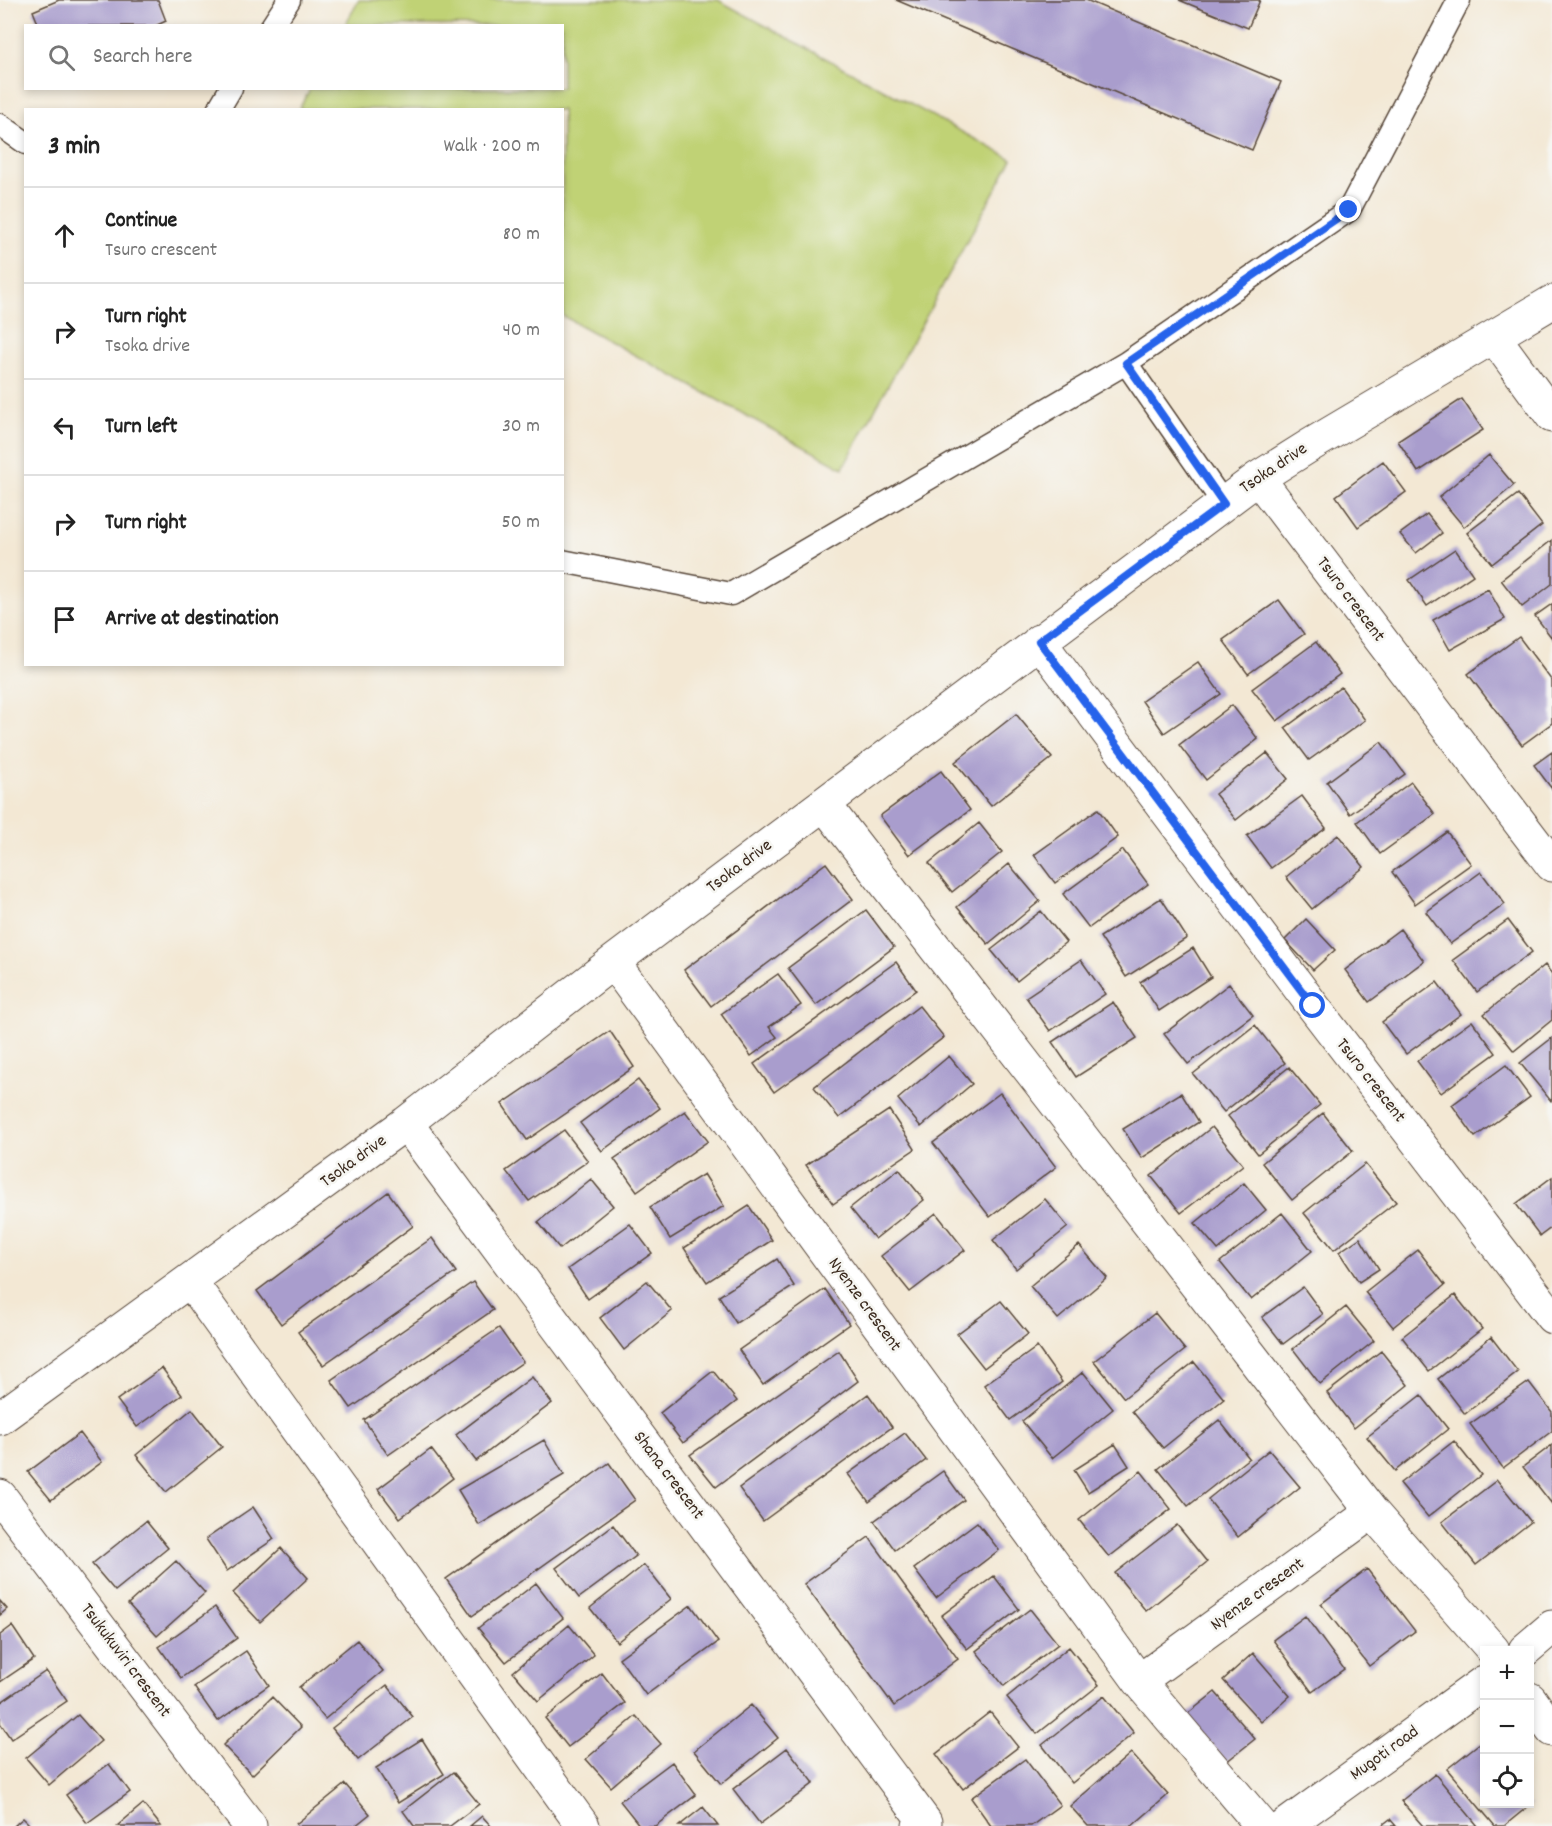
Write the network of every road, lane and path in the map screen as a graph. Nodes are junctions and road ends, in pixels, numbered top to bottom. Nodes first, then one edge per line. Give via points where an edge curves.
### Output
1 (289, 0) edge
2 (1459, 0) edge
3 (273, 24) edge
4 (230, 90) edge
5 (219, 108) edge
6 (0, 125) edge
7 (24, 142) edge
8 (1552, 302) edge
9 (1494, 337) junction
10 (1126, 363) junction
11 (1552, 416) edge
12 (1258, 478) junction
13 (1224, 504) junction
14 (564, 561) edge
15 (1039, 641) junction
16 (824, 804) junction
17 (1552, 865) edge
18 (614, 962) junction
19 (406, 1123) junction
20 (190, 1281) junction
21 (1552, 1317) edge
22 (0, 1418) edge
23 (0, 1496) edge
24 (1372, 1512) junction
25 (1552, 1627) edge
26 (1489, 1646) edge
27 (1530, 1646) edge
28 (1139, 1681) junction
29 (1480, 1686) edge
30 (1531, 1700) edge
31 (1552, 1730) edge
32 (924, 1825) edge
33 (250, 1826) edge
34 (583, 1826) edge
35 (1262, 1826) edge
36 (1285, 1826) edge

1 - 3 lane
2 - 10 lane via 1349,210
4 - 5 lane
6 - 7 lane
8 - 9 street, Tsoka drive
9 - 11 street
9 - 12 street, Tsoka drive
10 - 13 lane
10 - 14 lane via 731,594
12 - 13 street, Tsoka drive
12 - 17 street, Tsuro crescent
13 - 15 street, Tsoka drive
15 - 16 street, Tsoka drive
15 - 21 street, Tsuro crescent
16 - 18 street, Tsoka drive
16 - 24 street
18 - 19 street, Tsoka drive
18 - 28 street, Nyenze crescent
19 - 20 street, Tsoka drive
19 - 32 street, Shana crescent
20 - 22 street, Tsoka drive
20 - 34 street
23 - 33 street, Tsukukuviri crescent
24 - 26 street
24 - 28 street, Nyenze crescent
25 - 27 street
28 - 35 street
29 - 36 street, Mugoti road
30 - 31 street

